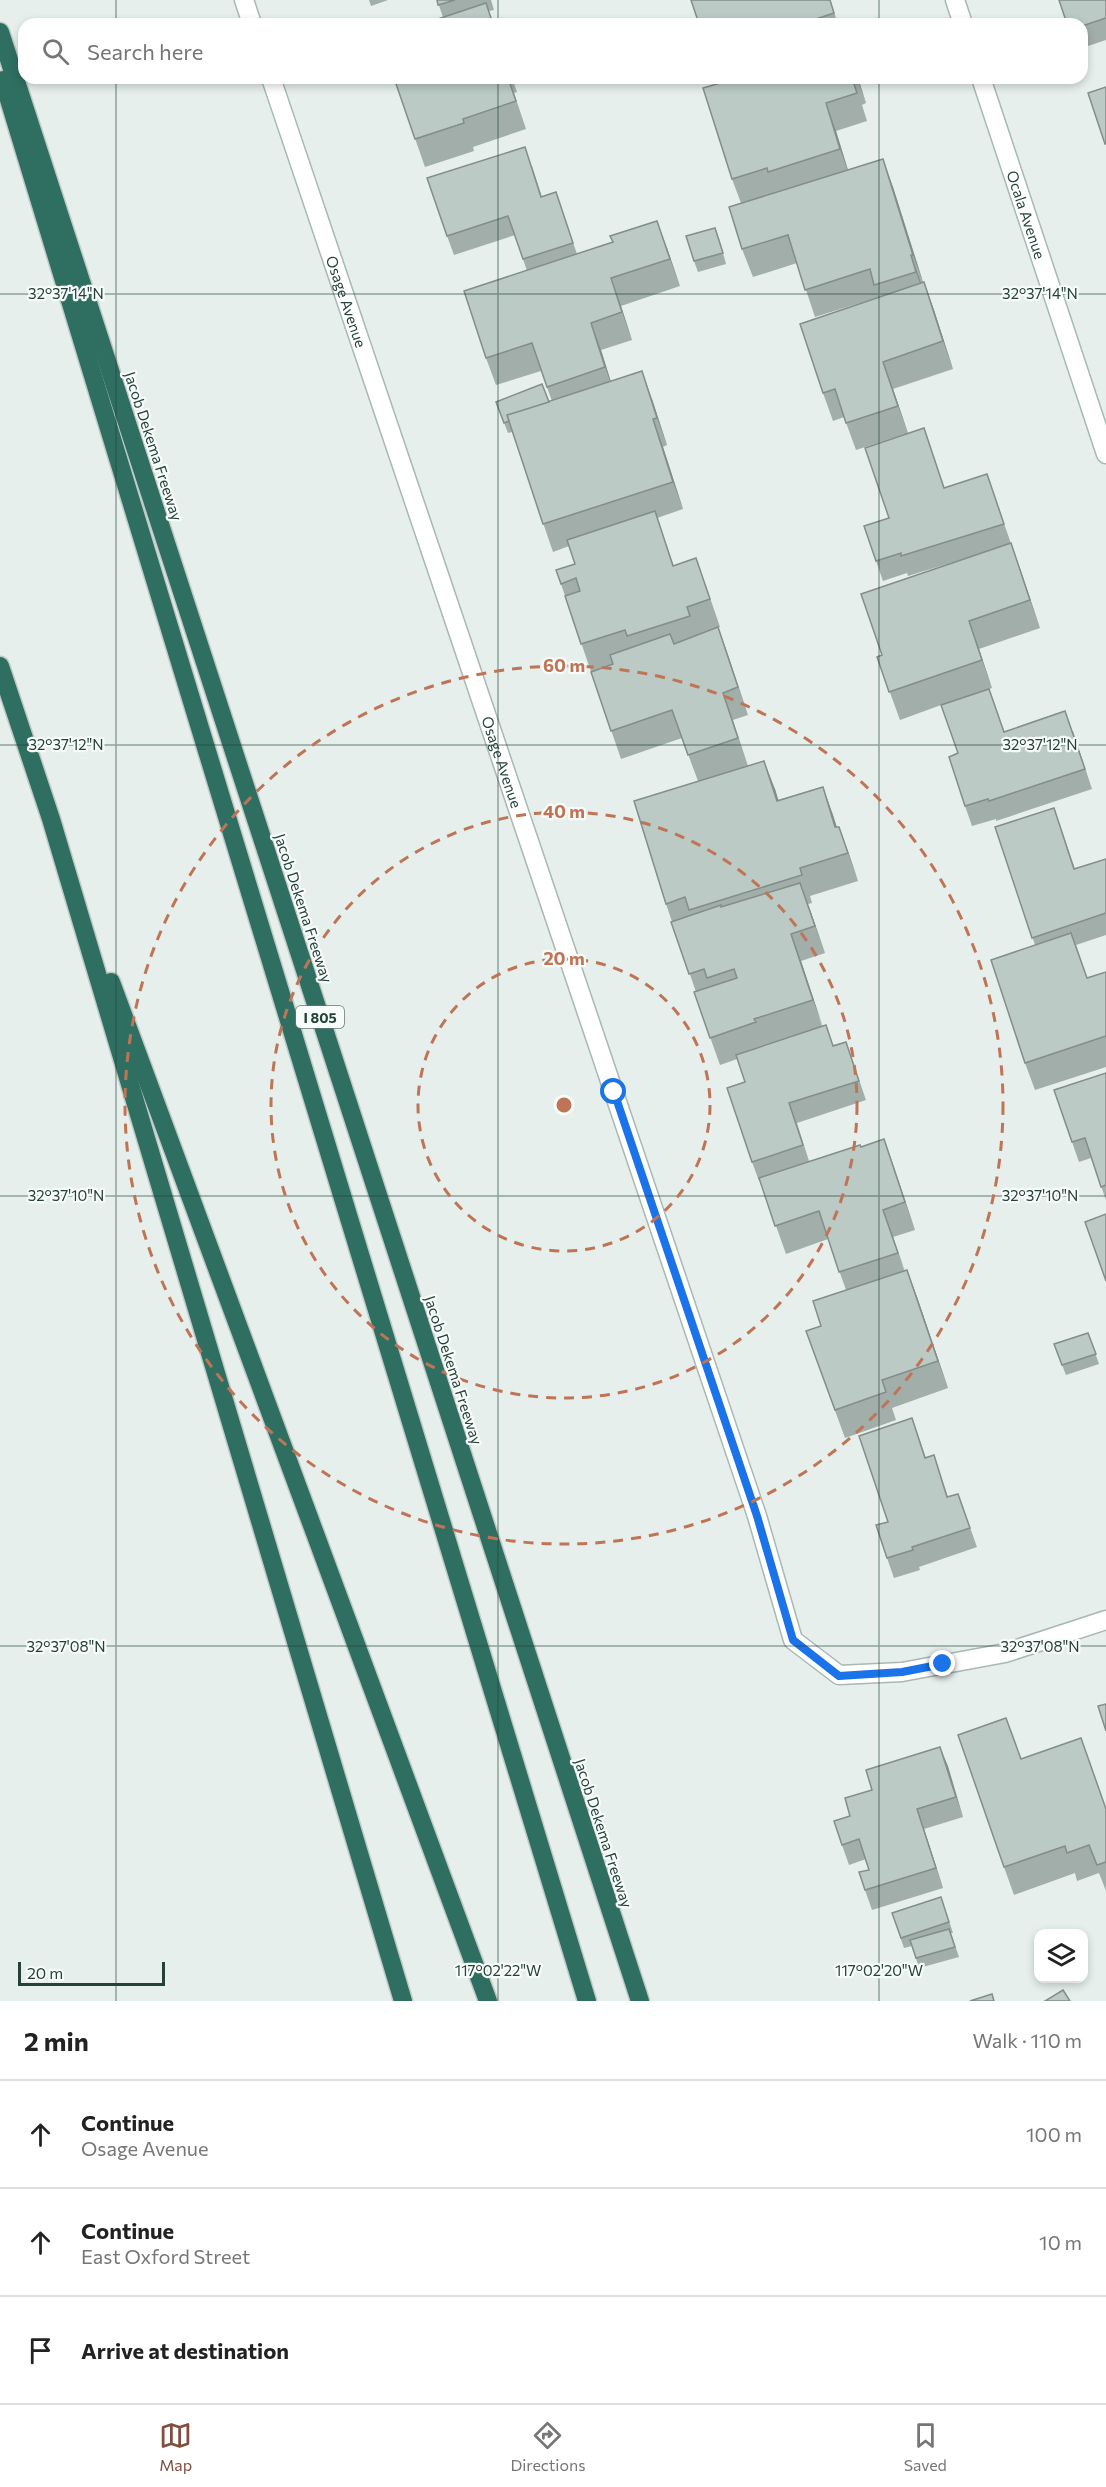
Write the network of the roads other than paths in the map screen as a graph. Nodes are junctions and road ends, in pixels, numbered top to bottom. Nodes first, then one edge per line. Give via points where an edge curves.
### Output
1 (244, 0) edge
2 (955, 0) edge
3 (250, 18) edge
4 (961, 18) edge
5 (0, 32) edge
6 (0, 71) edge
7 (273, 84) edge
8 (983, 84) edge
9 (1106, 454) edge
10 (0, 666) edge
11 (51, 819) junction
12 (1106, 1620) edge
13 (403, 2001) edge
14 (488, 2001) edge
15 (587, 2001) edge
16 (640, 2001) edge

1 - 3 street
2 - 4 street
5 - 16 highway, Jacob Dekema Freeway / I 805
6 - 15 highway
7 - 12 street, Osage Avenue via 751,1497 793,1640 839,1676 902,1672 1005,1653
8 - 9 street, Ocala Avenue
10 - 11 highway
11 - 13 highway
11 - 14 highway

